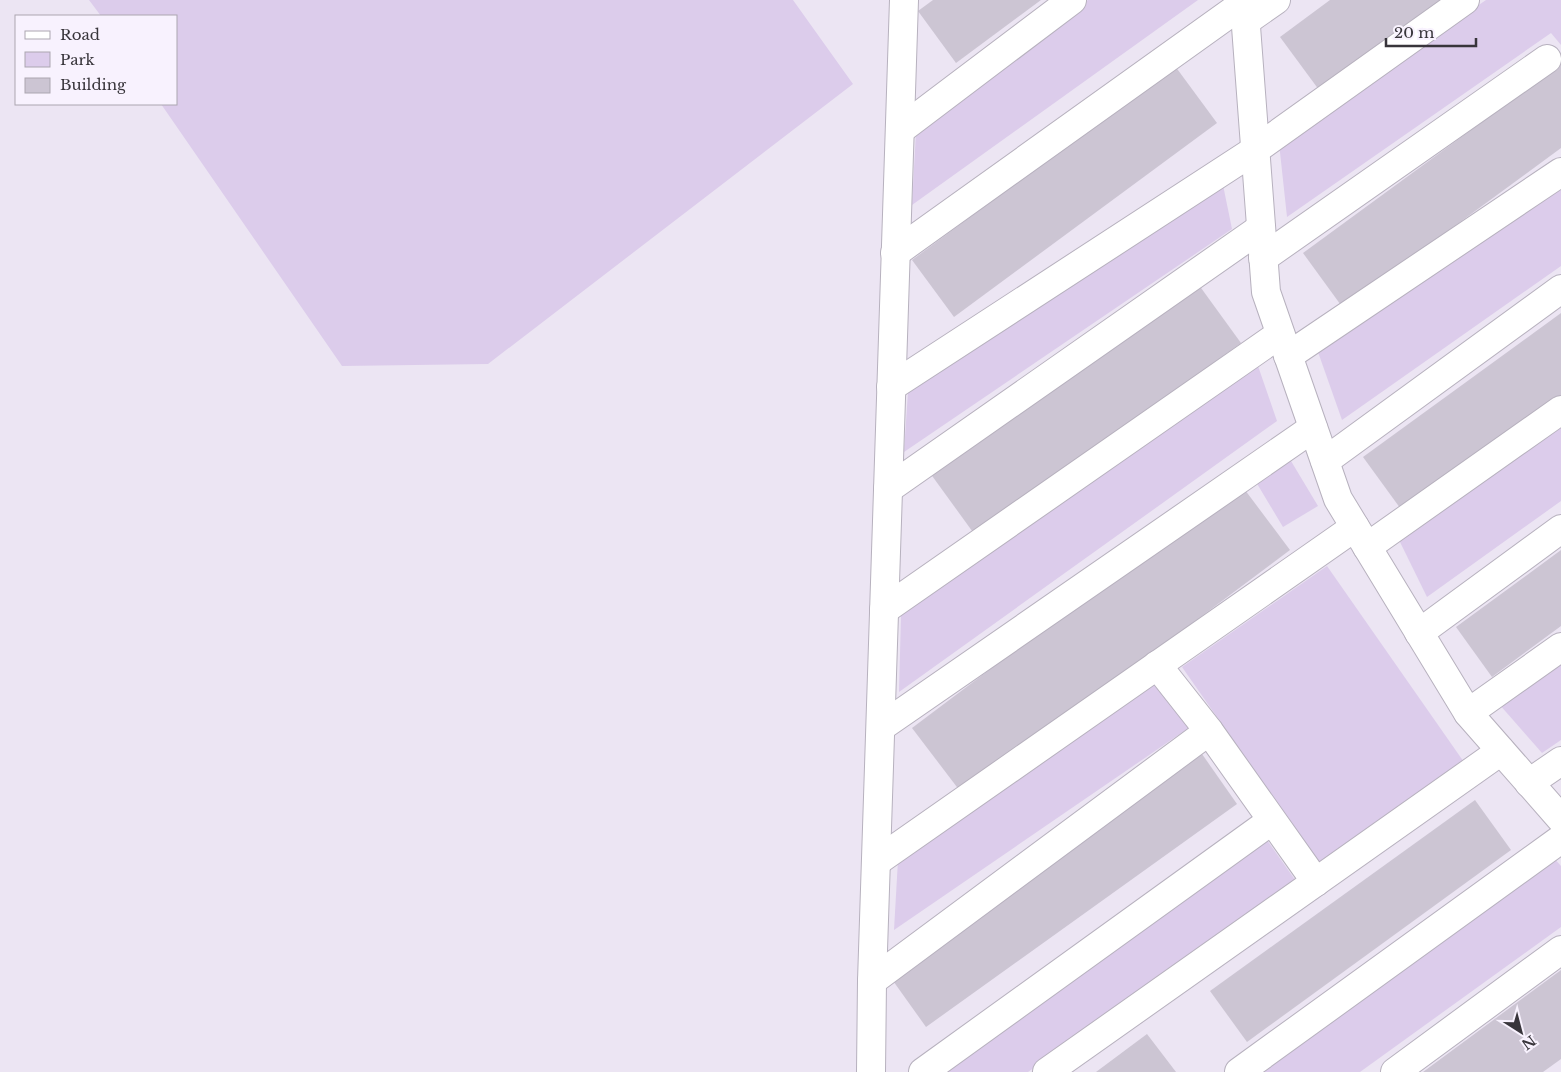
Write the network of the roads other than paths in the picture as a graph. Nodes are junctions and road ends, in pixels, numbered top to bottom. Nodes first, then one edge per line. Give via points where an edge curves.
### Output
1 (904, 0) edge
2 (1072, 0) edge
3 (1276, 0) edge
4 (1465, 0) edge
5 (1245, 8) edge
6 (1547, 60) dead end
7 (900, 130) junction
8 (1255, 150) junction
9 (1561, 172) edge
10 (1261, 228) junction
11 (895, 253) junction
12 (1263, 258) junction
13 (1561, 289) edge
14 (1284, 345) junction
15 (891, 387) junction
16 (1561, 410) edge
17 (1313, 428) junction
18 (1325, 461) junction
19 (888, 489) junction
20 (1561, 529) edge
21 (1361, 537) junction
22 (884, 610) junction
23 (1419, 633) junction
24 (1561, 647) edge
25 (1157, 665) junction
26 (1468, 713) junction
27 (881, 727) junction
28 (1209, 731) junction
29 (1501, 751) junction
30 (1561, 761) edge
31 (1529, 783) junction
32 (1561, 820) edge
33 (1271, 821) junction
34 (1561, 839) edge
35 (876, 862) junction
36 (1316, 882) junction
37 (1561, 950) edge
38 (872, 982) junction
39 (871, 1072) edge
40 (923, 1072) edge
41 (1047, 1072) edge
42 (1239, 1072) edge
43 (1395, 1072) edge

1 - 7 lane
2 - 7 lane
3 - 5 lane
4 - 8 lane
5 - 8 lane
5 - 11 lane
6 - 12 lane
7 - 11 lane
8 - 10 lane
8 - 15 lane
9 - 14 lane
10 - 12 lane
10 - 19 lane
11 - 15 lane
12 - 14 lane via 1266,292
13 - 18 lane
14 - 17 lane
14 - 22 lane
15 - 19 lane
16 - 21 lane
17 - 18 lane
17 - 27 lane
18 - 21 lane via 1338,499
19 - 22 lane
20 - 23 lane
21 - 23 lane
21 - 25 lane
22 - 27 lane
23 - 26 lane
24 - 26 lane
25 - 28 lane
25 - 35 lane
26 - 29 lane
27 - 35 lane
28 - 33 lane
28 - 38 lane
29 - 31 lane
29 - 36 lane
30 - 31 lane
31 - 32 lane
33 - 36 lane
33 - 40 lane
34 - 42 lane
35 - 38 lane
36 - 41 lane
37 - 43 lane
38 - 39 lane

